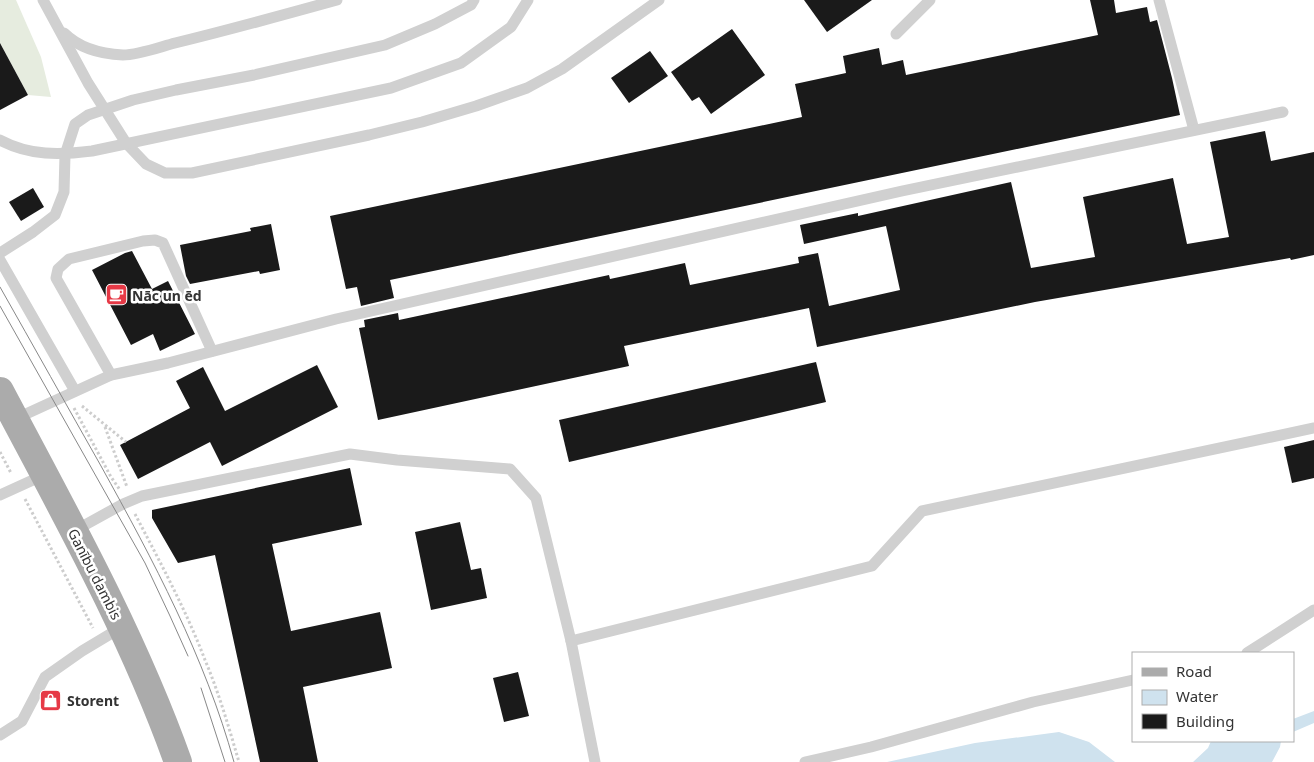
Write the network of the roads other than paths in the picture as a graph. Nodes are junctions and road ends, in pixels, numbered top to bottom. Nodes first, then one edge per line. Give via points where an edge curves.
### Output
1 (43, 0) edge
2 (337, 0) edge
3 (474, 0) edge
4 (528, 0) edge
5 (659, 0) edge
6 (930, 0) edge
7 (1159, 0) edge
8 (56, 26) junction
9 (896, 34) dead end
10 (104, 108) junction
11 (1282, 112) dead end
12 (1194, 130) junction
13 (0, 140) edge
14 (126, 143) junction
15 (65, 155) junction
16 (0, 253) edge
17 (0, 260) edge
18 (212, 351) junction
19 (111, 375) junction
20 (0, 391) edge
21 (72, 392) junction
22 (15, 419) junction
23 (1314, 428) edge
24 (44, 475) junction
25 (0, 495) edge
26 (74, 531) junction
27 (1314, 610) edge
28 (110, 634) junction
29 (571, 640) junction
30 (1249, 652) edge
31 (1132, 680) edge
32 (0, 735) edge
33 (178, 762) edge
34 (595, 762) edge
35 (805, 762) edge

1 - 8 lane
2 - 8 lane via 126,55 89,49
3 - 10 lane via 471,5 435,24 386,45
4 - 14 lane via 511,28 461,63 400,85
5 - 14 lane via 562,69 527,88 422,122 192,173 165,173 146,164
6 - 9 lane
7 - 12 lane
8 - 10 lane
10 - 14 lane
10 - 15 lane via 75,124
11 - 12 lane
12 - 18 lane via 883,195 336,319
13 - 15 lane via 24,151
14 - 15 lane
15 - 16 lane via 64,192 55,215
17 - 21 lane
18 - 19 lane
18 - 19 lane via 163,243 143,241 69,259 58,268 56,278
19 - 21 lane
20 - 22 main road, Ganību dambis
21 - 22 lane
22 - 24 main road, Ganību dambis
23 - 29 lane via 922,511 872,566
24 - 25 lane
24 - 26 main road, Ganību dambis
26 - 28 main road, Ganību dambis
26 - 29 lane via 142,496 350,454 510,469 536,498
27 - 30 lane
28 - 32 lane via 44,678 22,721
28 - 33 main road, Ganību dambis via 159,709
29 - 34 lane
31 - 35 lane via 1033,702 871,748

